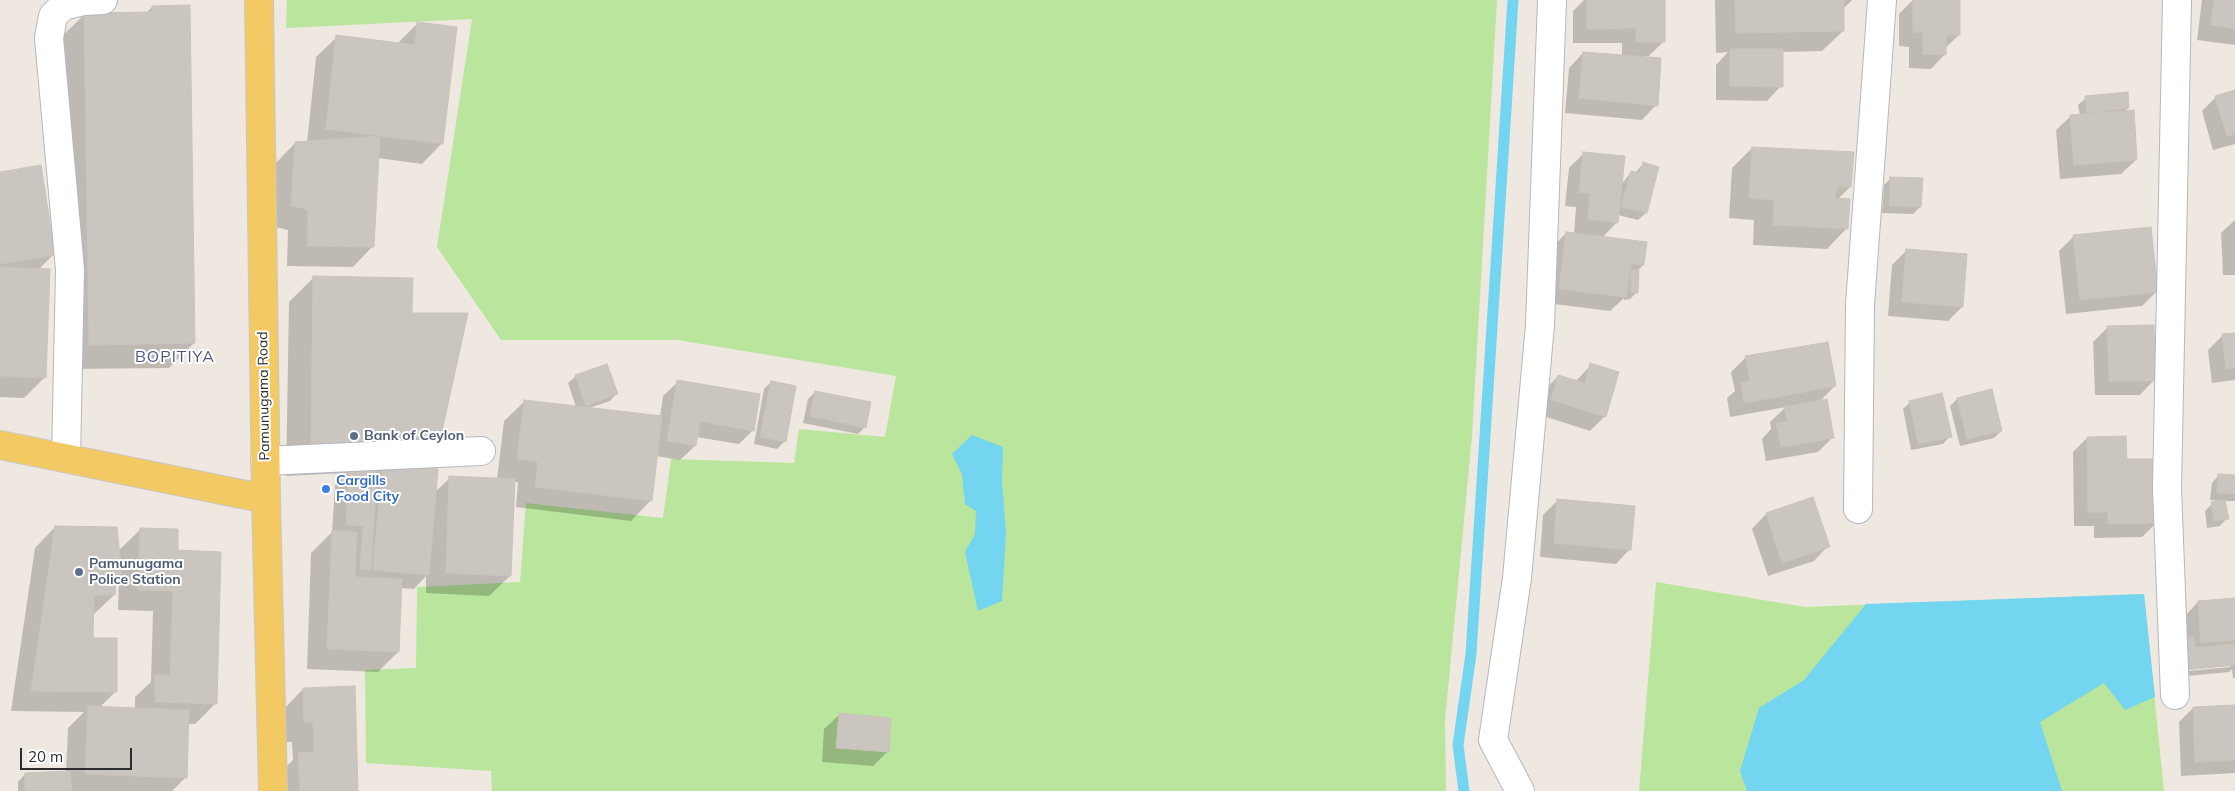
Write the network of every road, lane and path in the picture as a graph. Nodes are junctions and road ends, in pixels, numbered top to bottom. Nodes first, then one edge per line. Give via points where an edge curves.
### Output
1 (103, 0) edge
2 (259, 0) edge
3 (1552, 0) edge
4 (1882, 0) edge
5 (2177, 0) edge
6 (0, 445) edge
7 (481, 451) dead end
8 (66, 458) junction
9 (265, 461) junction
10 (266, 499) junction
11 (1858, 509) dead end
12 (2175, 695) dead end
13 (273, 791) edge
14 (1520, 791) edge

1 - 8 street via 63,6 52,16 49,38 70,270
2 - 9 main road, Pamunugama Road
3 - 14 street via 1540,325 1516,578 1493,740
4 - 11 street via 1860,304
5 - 12 street via 2167,488
6 - 8 main road
7 - 9 street
8 - 10 main road
9 - 10 main road, Pamunugama Road
10 - 13 main road, Pamunugama Road

